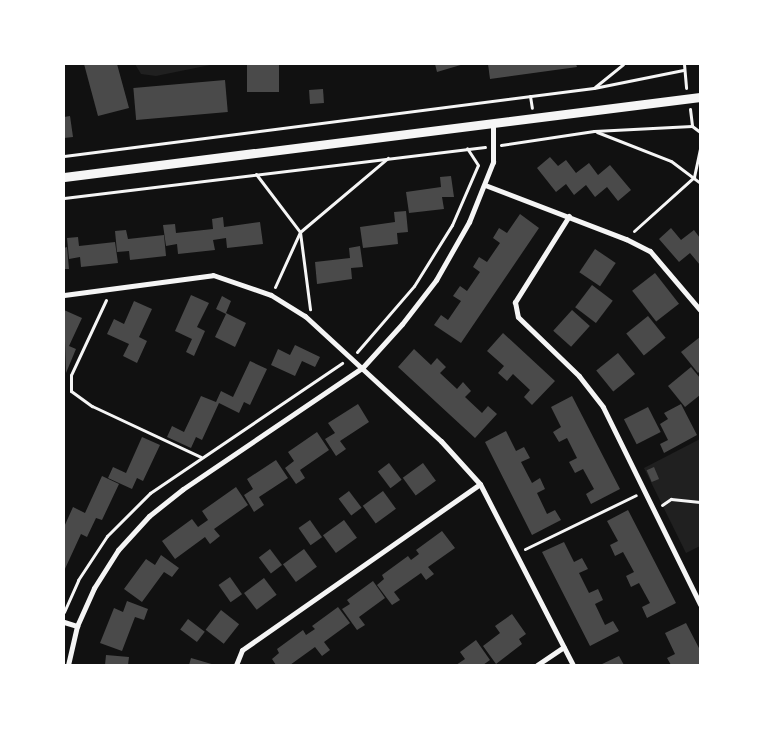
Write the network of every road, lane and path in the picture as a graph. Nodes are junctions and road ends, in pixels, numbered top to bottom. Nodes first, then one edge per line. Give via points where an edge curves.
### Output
1 (623, 64) edge
2 (683, 70) dead end
3 (594, 88) junction
4 (700, 97) edge
5 (493, 124) junction
6 (692, 126) dead end
7 (594, 131) junction
8 (495, 146) junction
9 (467, 148) junction
10 (700, 148) edge
11 (64, 156) edge
12 (388, 158) junction
13 (255, 174) junction
14 (64, 177) edge
15 (694, 177) junction
16 (700, 183) edge
17 (485, 185) junction
18 (64, 198) edge
19 (569, 216) junction
20 (300, 232) junction
21 (626, 239) junction
22 (112, 288) junction
23 (64, 295) edge
24 (271, 295) junction
25 (700, 310) edge
26 (305, 316) junction
27 (352, 357) junction
28 (363, 367) junction
29 (202, 457) junction
30 (480, 484) junction
31 (646, 490) junction
32 (700, 502) edge
33 (655, 509) junction
34 (516, 554) junction
35 (700, 604) edge
36 (64, 612) edge
37 (64, 622) edge
38 (77, 626) junction
39 (564, 647) junction
40 (68, 665) edge
41 (236, 665) edge
42 (537, 665) edge
43 (573, 665) edge

1 - 3 path
2 - 3 path
3 - 11 path
4 - 5 street
5 - 8 street
5 - 14 street
6 - 7 path
7 - 8 path
7 - 15 path via 642,147
8 - 9 path
8 - 17 street
9 - 12 path
9 - 27 path via 478,165 452,225 414,286
10 - 15 path
12 - 13 path
12 - 20 path
13 - 18 path
13 - 20 path
15 - 16 path
15 - 21 path
17 - 19 street
17 - 28 street via 469,222 436,280
19 - 21 street
19 - 31 street via 515,302 518,317 579,376 604,407
20 - 24 path
20 - 26 path via 311,307
21 - 25 street via 663,262
22 - 23 street
22 - 24 street via 213,275
22 - 29 path via 71,375 71,392 92,406
24 - 26 street
26 - 27 street
27 - 28 street
27 - 29 path
28 - 30 street
28 - 38 street via 183,489 149,516 118,550 94,588
29 - 36 path via 150,493 107,536 78,580
30 - 34 street
30 - 41 street via 242,650
31 - 33 street
31 - 34 path
32 - 33 path via 671,499
33 - 35 street
34 - 39 street
37 - 38 street
38 - 40 street
39 - 42 street
39 - 43 street

